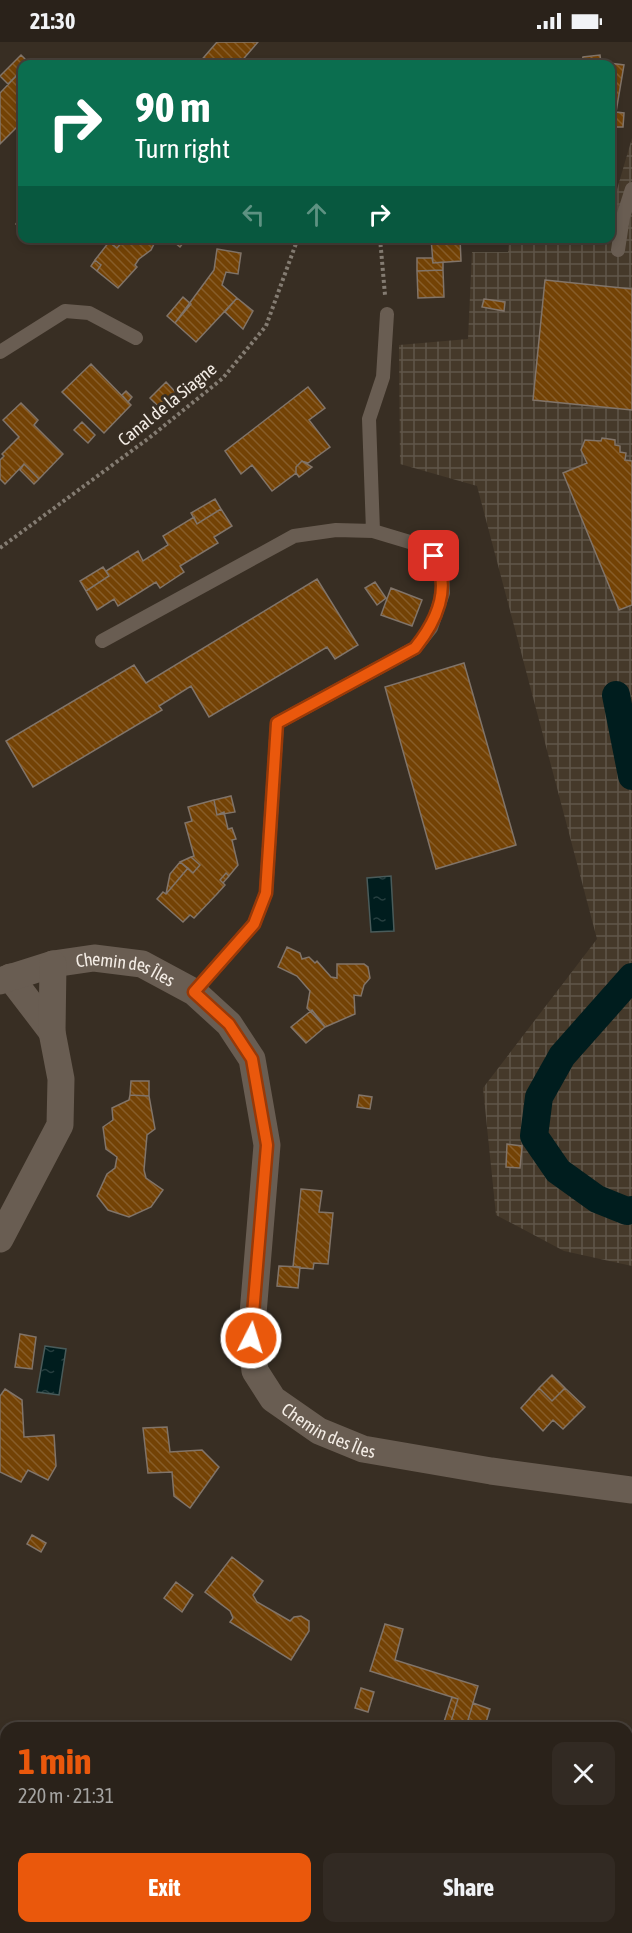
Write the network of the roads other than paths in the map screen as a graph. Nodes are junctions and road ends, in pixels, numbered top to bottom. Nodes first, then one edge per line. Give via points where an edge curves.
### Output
1 (632, 189) edge
2 (618, 250) dead end
3 (387, 314) road end
4 (136, 338) dead end
5 (0, 352) edge
6 (373, 531) junction
7 (102, 641) dead end
8 (53, 964) junction
9 (5, 979) edge
10 (194, 992) junction
11 (52, 1032) junction
12 (0, 1239) edge
13 (632, 1490) edge

1 - 2 lane
3 - 6 lane via 383,377 369,419
4 - 5 lane via 89,313 65,311
6 - 7 lane via 336,530 294,536
6 - 10 lane via 413,543 434,556 442,570 442,593 431,628 415,648 277,723 266,893 254,924
8 - 9 street, Chemin des Îles
8 - 10 street, Chemin des Îles via 94,958 142,964
8 - 11 street
9 - 11 street
10 - 13 street, Chemin des Îles via 229,1024 252,1059 267,1145 251,1338 255,1371 273,1399 319,1431 363,1449
11 - 12 street via 62,1079 60,1125

